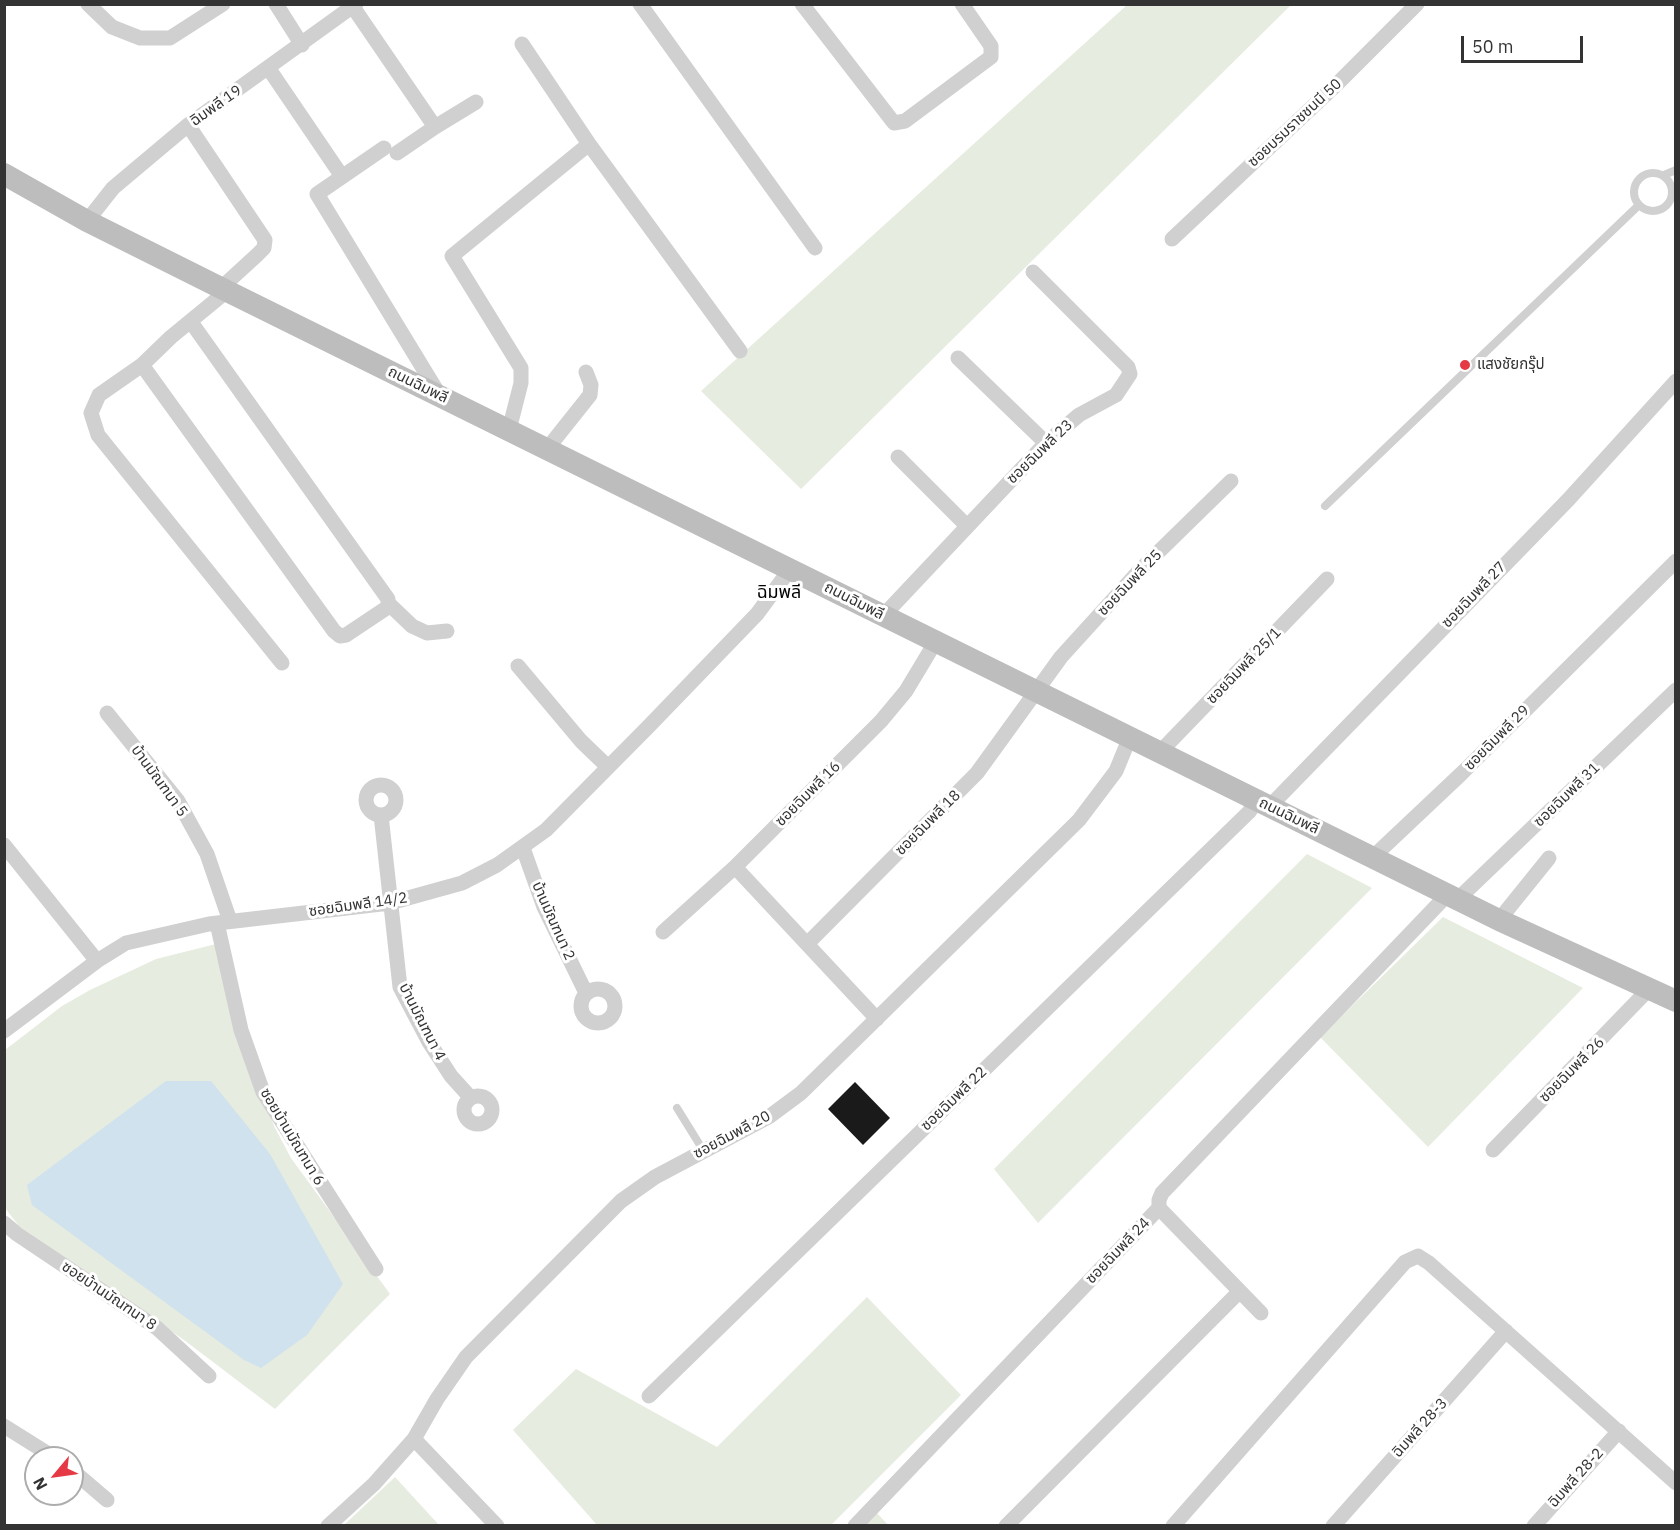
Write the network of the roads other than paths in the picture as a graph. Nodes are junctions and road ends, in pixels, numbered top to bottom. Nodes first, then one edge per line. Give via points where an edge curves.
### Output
1 (88, 4) edge
2 (223, 4) edge
3 (276, 4) edge
4 (640, 4) edge
5 (802, 4) edge
6 (962, 4) edge
7 (1417, 4) edge
8 (355, 6) edge
9 (522, 44) dead end
10 (302, 45) junction
11 (269, 69) junction
12 (476, 102) dead end
13 (188, 125) junction
14 (435, 127) junction
15 (589, 144) junction
16 (1676, 170) edge
17 (339, 172) dead end
18 (4, 174) edge
19 (1664, 175) junction
20 (1674, 191) edge
21 (1639, 205) junction
22 (87, 221) junction
23 (1172, 239) dead end
24 (815, 248) dead end
25 (1033, 272) dead end
26 (224, 290) junction
27 (191, 322) junction
28 (740, 351) dead end
29 (958, 358) dead end
30 (142, 365) junction
31 (586, 372) dead end
32 (1676, 381) edge
33 (440, 396) junction
34 (509, 430) junction
35 (1046, 443) junction
36 (547, 449) junction
37 (898, 458) dead end
38 (1231, 481) dead end
39 (1325, 506) dead end
40 (967, 526) junction
41 (1676, 561) edge
42 (791, 568) junction
43 (1327, 579) dead end
44 (389, 604) junction
45 (883, 616) junction
46 (447, 631) dead end
47 (936, 641) junction
48 (282, 663) dead end
49 (518, 666) dead end
50 (1035, 690) junction
51 (1676, 690) edge
52 (107, 713) dead end
53 (1130, 737) junction
54 (1160, 752) junction
55 (608, 766) junction
56 (1264, 803) junction
57 (381, 815) dead end
58 (4, 845) edge
59 (523, 848) junction
60 (1373, 857) junction
61 (1549, 858) dead end
62 (735, 867) junction
63 (1453, 897) junction
64 (390, 903) junction
65 (1500, 920) junction
66 (223, 922) junction
67 (663, 932) dead end
68 (807, 944) junction
69 (97, 961) junction
70 (1649, 989) junction
71 (586, 993) dead end
72 (1676, 1001) edge
73 (877, 1019) junction
74 (4, 1031) edge
75 (470, 1097) dead end
76 (677, 1108) dead end
77 (703, 1150) junction
78 (1493, 1150) dead end
79 (1159, 1208) junction
80 (4, 1223) edge
81 (376, 1269) dead end
82 (1239, 1292) junction
83 (1261, 1313) dead end
84 (1506, 1331) junction
85 (208, 1376) dead end
86 (649, 1396) dead end
87 (4, 1426) edge
88 (1618, 1431) junction
89 (414, 1439) junction
90 (36, 1446) edge
91 (84, 1481) edge
92 (1676, 1483) edge
93 (106, 1500) dead end
94 (328, 1526) edge
95 (497, 1526) edge
96 (855, 1526) edge
97 (1006, 1526) edge
98 (1173, 1526) edge
99 (1334, 1526) edge
100 (1534, 1526) edge

1 - 2 street via 112,27 141,38 170,38
3 - 10 street
4 - 24 street
5 - 6 street via 894,123 905,121 991,57 991,46
7 - 23 street, ซอยบรมราชชนนี 50
8 - 10 street, ฉิมพลี 19
8 - 14 street
9 - 15 street
10 - 11 street, ฉิมพลี 19
11 - 13 street, ฉิมพลี 19
11 - 17 street
12 - 14 street
13 - 22 street, ฉิมพลี 19 via 113,188
13 - 26 street via 265,240 264,248
14 - 33 street via 317,194
15 - 28 street
15 - 34 street via 452,256 521,368
16 - 19 lane
18 - 22 street, ถนนฉิมพลี
19 - 20 lane
19 - 21 lane via 1646,173 1639,179 1634,196
20 - 21 lane via 1665,208 1646,210
21 - 39 lane
22 - 26 street, ถนนฉิมพลี
25 - 35 street, ซอยฉิมพลี 23 via 1128,367 1130,374 1116,395 1079,415
26 - 27 street
26 - 33 street, ถนนฉิมพลี
27 - 30 street
27 - 44 street
29 - 35 street
30 - 44 street via 334,632 346,635
30 - 48 street via 99,395 91,413 98,435
31 - 36 street via 590,395
32 - 56 street, ซอยฉิมพลี 27 via 1568,500
33 - 34 street, ถนนฉิมพลี
34 - 36 street, ถนนฉิมพลี
35 - 40 street, ซอยฉิมพลี 23
36 - 42 street, ถนนฉิมพลี
37 - 40 street
38 - 50 street, ซอยฉิมพลี 25 via 1140,570
40 - 45 street, ซอยฉิมพลี 23
41 - 60 street, ซอยฉิมพลี 29
42 - 45 street, ถนนฉิมพลี
42 - 55 street, ซอยฉิมพลี 14/2 via 757,614
43 - 54 street, ซอยฉิมพลี 25/1
44 - 46 street via 412,626 427,633
45 - 47 street, ถนนฉิมพลี
47 - 50 street, ถนนฉิมพลี
47 - 62 street, ซอยฉิมพลี 16 via 896,705
49 - 55 street via 581,741
50 - 53 street, ถนนฉิมพลี
50 - 68 street, ซอยฉิมพลี 18 via 977,773
51 - 63 street, ซอยฉิมพลี 31
52 - 66 street, บ้านมัณฑนา 5 via 178,801 207,854
53 - 54 street, ถนนฉิมพลี
53 - 73 street, ซอยฉิมพลี 20 via 1116,771 1079,820
54 - 56 street, ถนนฉิมพลี
55 - 59 street, ซอยฉิมพลี 14/2 via 546,830
56 - 60 street, ถนนฉิมพลี
56 - 86 street, ซอยฉิมพลี 22 via 1249,812
57 - 64 street, บ้านมัณฑนา 4
58 - 69 street
59 - 64 street, ซอยฉิมพลี 14/2 via 462,883
59 - 71 street, บ้านมัณฑนา 2 via 544,907
60 - 63 street, ถนนฉิมพลี
61 - 65 street
62 - 67 street, ซอยฉิมพลี 16
62 - 68 street
63 - 65 street, ถนนฉิมพลี
63 - 79 street, ซอยฉิมพลี 24 via 1162,1193
64 - 66 street, ซอยฉิมพลี 14/2
64 - 75 street, บ้านมัณฑนา 4 via 400,987 429,1042
65 - 70 street, ถนนฉิมพลี
66 - 69 street, ซอยฉิมพลี 14/2 via 126,944
66 - 81 street, ซอยบ้านมัณฑนา 6 via 241,1030 263,1092
68 - 73 street
69 - 74 street, ซอยฉิมพลี 14/2
70 - 72 street, ถนนฉิมพลี
70 - 78 street, ซอยฉิมพลี 26
73 - 77 street, ซอยฉิมพลี 20 via 801,1093 771,1116
76 - 77 lane
77 - 89 street, ซอยฉิมพลี 20 via 621,1201 501,1319 466,1356
79 - 82 street
79 - 96 street, ซอยฉิมพลี 24
80 - 85 street, ซอยบ้านมัณฑนา 8 via 157,1328
82 - 83 street
82 - 97 street
84 - 88 street
84 - 98 street via 1430,1263 1418,1256 1405,1262
84 - 99 street, ฉิมพลี 28-3
87 - 90 street
88 - 92 street
88 - 100 street, ฉิมพลี 28-2
89 - 94 street, ซอยฉิมพลี 20 via 374,1484
89 - 95 street
91 - 93 street

